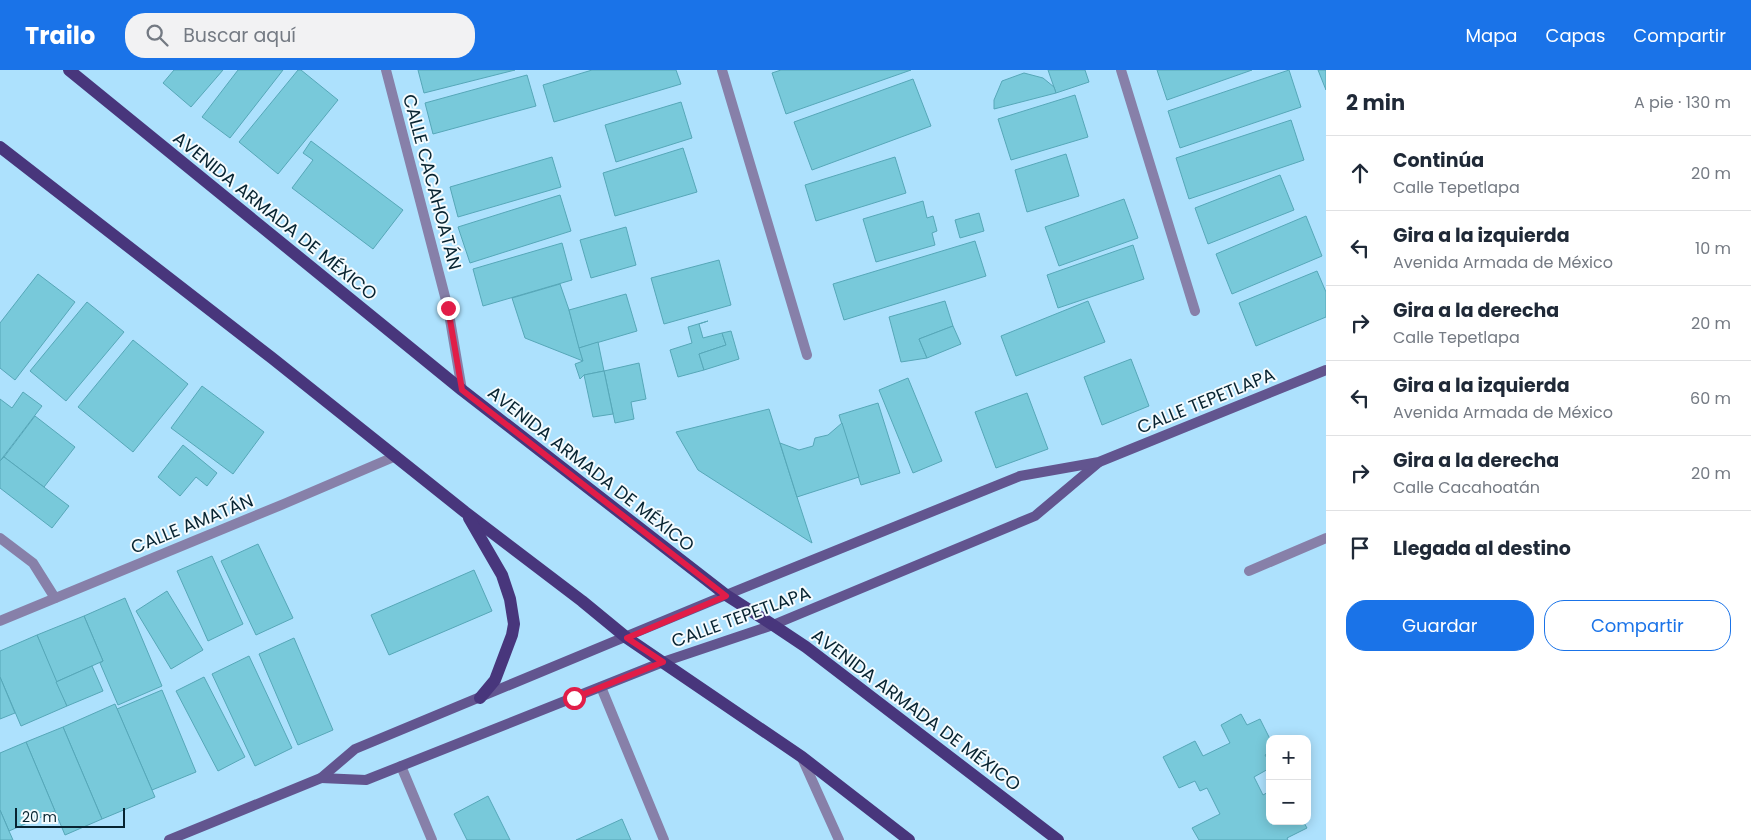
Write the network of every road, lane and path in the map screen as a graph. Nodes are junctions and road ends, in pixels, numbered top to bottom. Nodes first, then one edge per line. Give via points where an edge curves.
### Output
1 (69, 70) edge
2 (386, 70) edge
3 (722, 70) edge
4 (1121, 70) edge
5 (0, 147) edge
6 (1195, 312) dead end
7 (807, 356) dead end
8 (1326, 370) edge
9 (462, 390) junction
10 (396, 456) junction
11 (1099, 462) junction
12 (465, 512) junction
13 (0, 538) edge
14 (1326, 538) edge
15 (1249, 571) dead end
16 (726, 596) junction
17 (55, 598) junction
18 (0, 621) edge
19 (773, 625) junction
20 (627, 638) junction
21 (663, 662) junction
22 (601, 687) junction
23 (480, 698) junction
24 (802, 757) junction
25 (401, 766) junction
26 (321, 778) junction
27 (191, 836) edge
28 (169, 840) edge
29 (432, 840) edge
30 (664, 840) edge
31 (839, 840) edge
32 (910, 840) edge
33 (1058, 840) edge

1 - 9 main road, AVENIDA ARMADA DE MÉXICO
2 - 9 street, CALLE CACAHOATÁN via 448,308
3 - 7 street
4 - 6 street
5 - 10 main road
8 - 11 street, CALLE TEPETLAPA
9 - 16 main road, AVENIDA ARMADA DE MÉXICO
10 - 12 main road
10 - 17 street, CALLE AMATÁN
11 - 16 street, CALLE TEPETLAPA via 1020,476
11 - 19 street, CALLE TEPETLAPA via 1035,516
12 - 20 main road
12 - 23 main road via 502,575 514,624 495,680
13 - 17 street via 33,563
14 - 15 street
16 - 19 main road, AVENIDA ARMADA DE MÉXICO
16 - 20 street, CALLE TEPETLAPA
17 - 18 street, CALLE AMATÁN
19 - 21 street, CALLE TEPETLAPA
19 - 33 main road, AVENIDA ARMADA DE MÉXICO
20 - 21 main road
20 - 23 street, CALLE TEPETLAPA
21 - 22 street, CALLE TEPETLAPA
21 - 24 main road
22 - 25 street, CALLE TEPETLAPA
22 - 30 street
23 - 26 street, CALLE TEPETLAPA via 355,749
24 - 31 street
24 - 32 main road
25 - 26 street, CALLE TEPETLAPA via 366,780
25 - 29 street
26 - 27 street, CALLE TEPETLAPA
27 - 28 street, CALLE TEPETLAPA

